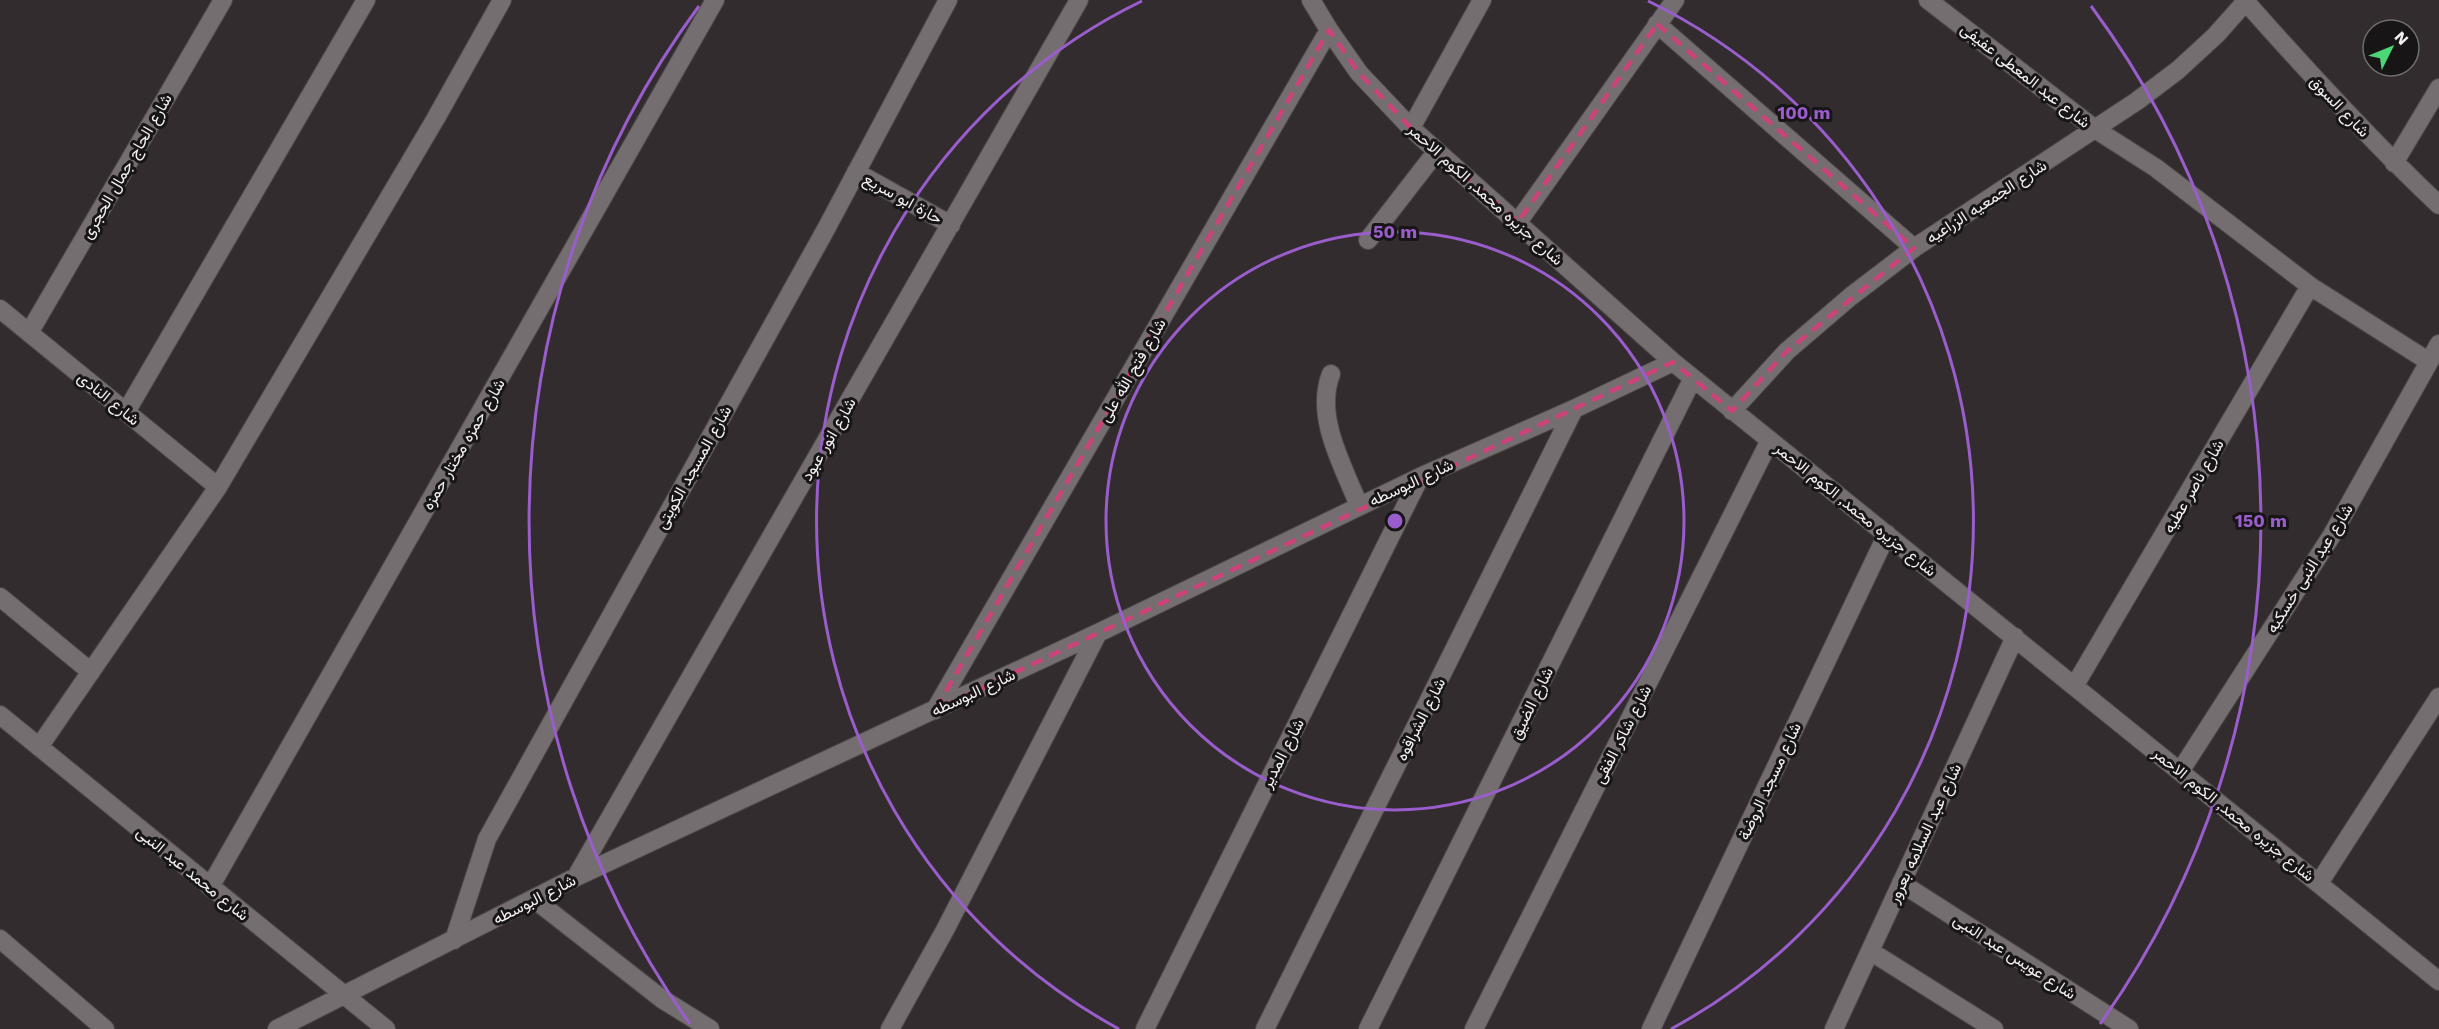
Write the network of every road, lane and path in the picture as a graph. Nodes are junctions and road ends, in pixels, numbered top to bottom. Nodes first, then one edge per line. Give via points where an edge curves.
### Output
1 (223, 0) edge
2 (366, 0) edge
3 (502, 0) edge
4 (716, 0) edge
5 (948, 0) edge
6 (1079, 0) edge
7 (1311, 0) edge
8 (1482, 0) edge
9 (1675, 0) edge
10 (1928, 0) edge
11 (2246, 1) edge
12 (1658, 24) junction
13 (1329, 30) junction
14 (2439, 88) edge
15 (1411, 128) junction
16 (2096, 129) junction
17 (1437, 151) junction
18 (2394, 163) junction
19 (856, 172) junction
20 (2439, 205) edge
21 (1518, 222) junction
22 (951, 225) junction
23 (1368, 240) dead end
24 (1914, 248) junction
25 (2310, 286) junction
26 (0, 309) edge
27 (29, 333) junction
28 (2439, 344) edge
29 (2428, 361) junction
30 (1673, 362) junction
31 (1330, 374) dead end
32 (1693, 378) junction
33 (1574, 408) junction
34 (1732, 411) junction
35 (126, 412) junction
36 (1770, 440) junction
37 (1420, 477) junction
38 (218, 487) junction
39 (1359, 506) junction
40 (1887, 534) junction
41 (0, 597) edge
42 (1098, 633) junction
43 (2015, 637) junction
44 (91, 672) junction
45 (2075, 685) junction
46 (2439, 697) edge
47 (935, 710) junction
48 (0, 715) edge
49 (39, 747) junction
50 (2181, 770) junction
51 (576, 878) junction
52 (1901, 883) junction
53 (2319, 883) junction
54 (210, 887) junction
55 (534, 899) junction
56 (0, 939) edge
57 (454, 940) junction
58 (1870, 951) junction
59 (2439, 981) edge
60 (344, 995) junction
61 (105, 1029) edge
62 (277, 1029) edge
63 (386, 1029) edge
64 (710, 1029) edge
65 (890, 1029) edge
66 (1145, 1029) edge
67 (1264, 1029) edge
68 (1368, 1029) edge
69 (1474, 1029) edge
70 (1651, 1029) edge
71 (1834, 1029) edge
72 (1994, 1029) edge
73 (2129, 1029) edge

1 - 27 street, شارع الحاج جمال الحجرى
2 - 35 street
3 - 38 street
4 - 54 street, شارع حمزه مختار حمزه
5 - 19 street, شارع المسجد الكويتى
6 - 22 street, شارع انور عبود
7 - 13 street, شارع جزيره محمد, الكوم الاحمر
8 - 15 street
9 - 12 street
10 - 16 street, شارع عبد المعطى عفيفى
11 - 16 street, شارع الجمعيه الزراعيه via 2178,70
11 - 18 street, شارع السوق
12 - 21 street
12 - 24 street
13 - 15 street, شارع جزيره محمد, الكوم الاحمر via 1359,73
13 - 47 street, شارع فتح الله على
14 - 18 street
15 - 17 street, شارع جزيره محمد, الكوم الاحمر
16 - 24 street, شارع الجمعيه الزراعيه
16 - 25 street, شارع عبد المعطى عفيفى via 2156,168
17 - 21 street, شارع جزيره محمد, الكوم الاحمر
17 - 23 street
18 - 20 street, شارع السوق
19 - 22 street, حارة ابو سريع
19 - 57 street, شارع المسجد الكويتى via 487,838
21 - 30 street, شارع جزيره محمد, الكوم الاحمر
22 - 51 street, شارع انور عبود
24 - 34 street, شارع الجمعيه الزراعيه via 1788,351
25 - 29 street, شارع عبد المعطى عفيفى
25 - 45 street, شارع ناصر عطيه
26 - 27 street, شارع النادى
27 - 35 street, شارع النادى
28 - 29 street, شارع عبد النبى خسكيه
29 - 50 street, شارع عبد النبى خسكيه via 2332,535
30 - 32 street, شارع جزيره محمد, الكوم الاحمر
30 - 33 street, شارع البوسطه
31 - 39 street via 1325,405 1334,443
32 - 34 street, شارع جزيره محمد, الكوم الاحمر
32 - 68 street, شارع الضيق
33 - 37 street, شارع البوسطه
33 - 67 street, شارع الشراقوه
34 - 36 street, شارع جزيره محمد, الكوم الاحمر
35 - 38 street, شارع النادى
36 - 40 street, شارع جزيره محمد, الكوم الاحمر
36 - 69 street, شارع شاكر الفقى
37 - 39 street, شارع البوسطه
37 - 66 street, شارع المدير
38 - 44 street
39 - 42 street, شارع البوسطه
40 - 43 street, شارع جزيره محمد, الكوم الاحمر
40 - 70 street, شارع مسجد الروضة
41 - 44 street
42 - 47 street, شارع البوسطه
42 - 65 street
43 - 45 street, شارع جزيره محمد, الكوم الاحمر
43 - 52 street, شارع عبد السلامه بعرور
44 - 49 street
45 - 50 street, شارع جزيره محمد, الكوم الاحمر
46 - 53 street
47 - 51 street, شارع البوسطه
48 - 49 street, شارع محمد عبد النبى
49 - 54 street, شارع محمد عبد النبى
50 - 53 street, شارع جزيره محمد, الكوم الاحمر
51 - 55 street, شارع البوسطه
52 - 58 street, شارع عبد السلامه بعرور
52 - 73 street, شارع عويس عبد النبى
53 - 59 street, شارع جزيره محمد, الكوم الاحمر
54 - 60 street, شارع محمد عبد النبى
55 - 57 street, شارع البوسطه
55 - 64 street via 662,999
56 - 61 street
57 - 60 street, شارع البوسطه
58 - 71 street, شارع عبد السلامه بعرور
58 - 72 street
60 - 62 street, شارع البوسطه
60 - 63 street, شارع محمد عبد النبى

